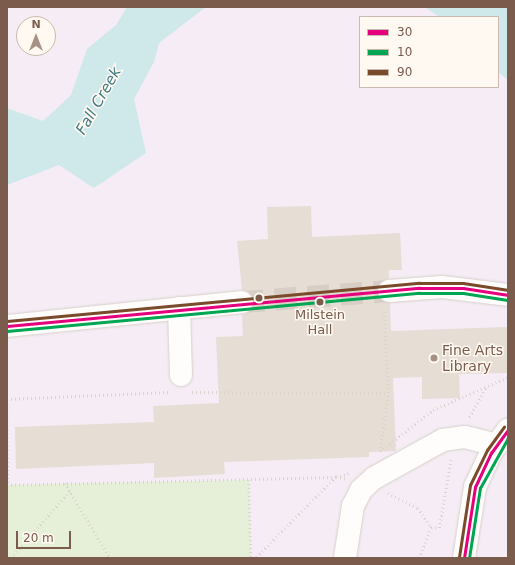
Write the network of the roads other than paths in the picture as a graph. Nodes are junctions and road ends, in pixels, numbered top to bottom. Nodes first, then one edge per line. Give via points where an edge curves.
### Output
1 (508, 295) edge
2 (387, 299) tunnel mouth
3 (242, 302) tunnel mouth
4 (179, 308) junction
5 (7, 326) edge
6 (181, 384) road end
7 (502, 437) edge
8 (345, 558) edge
9 (464, 558) edge

1 - 2 street via 442,287
3 - 4 street
4 - 5 street
4 - 6 street
7 - 8 street via 443,440 374,478 361,490 353,506
7 - 9 street via 474,491

